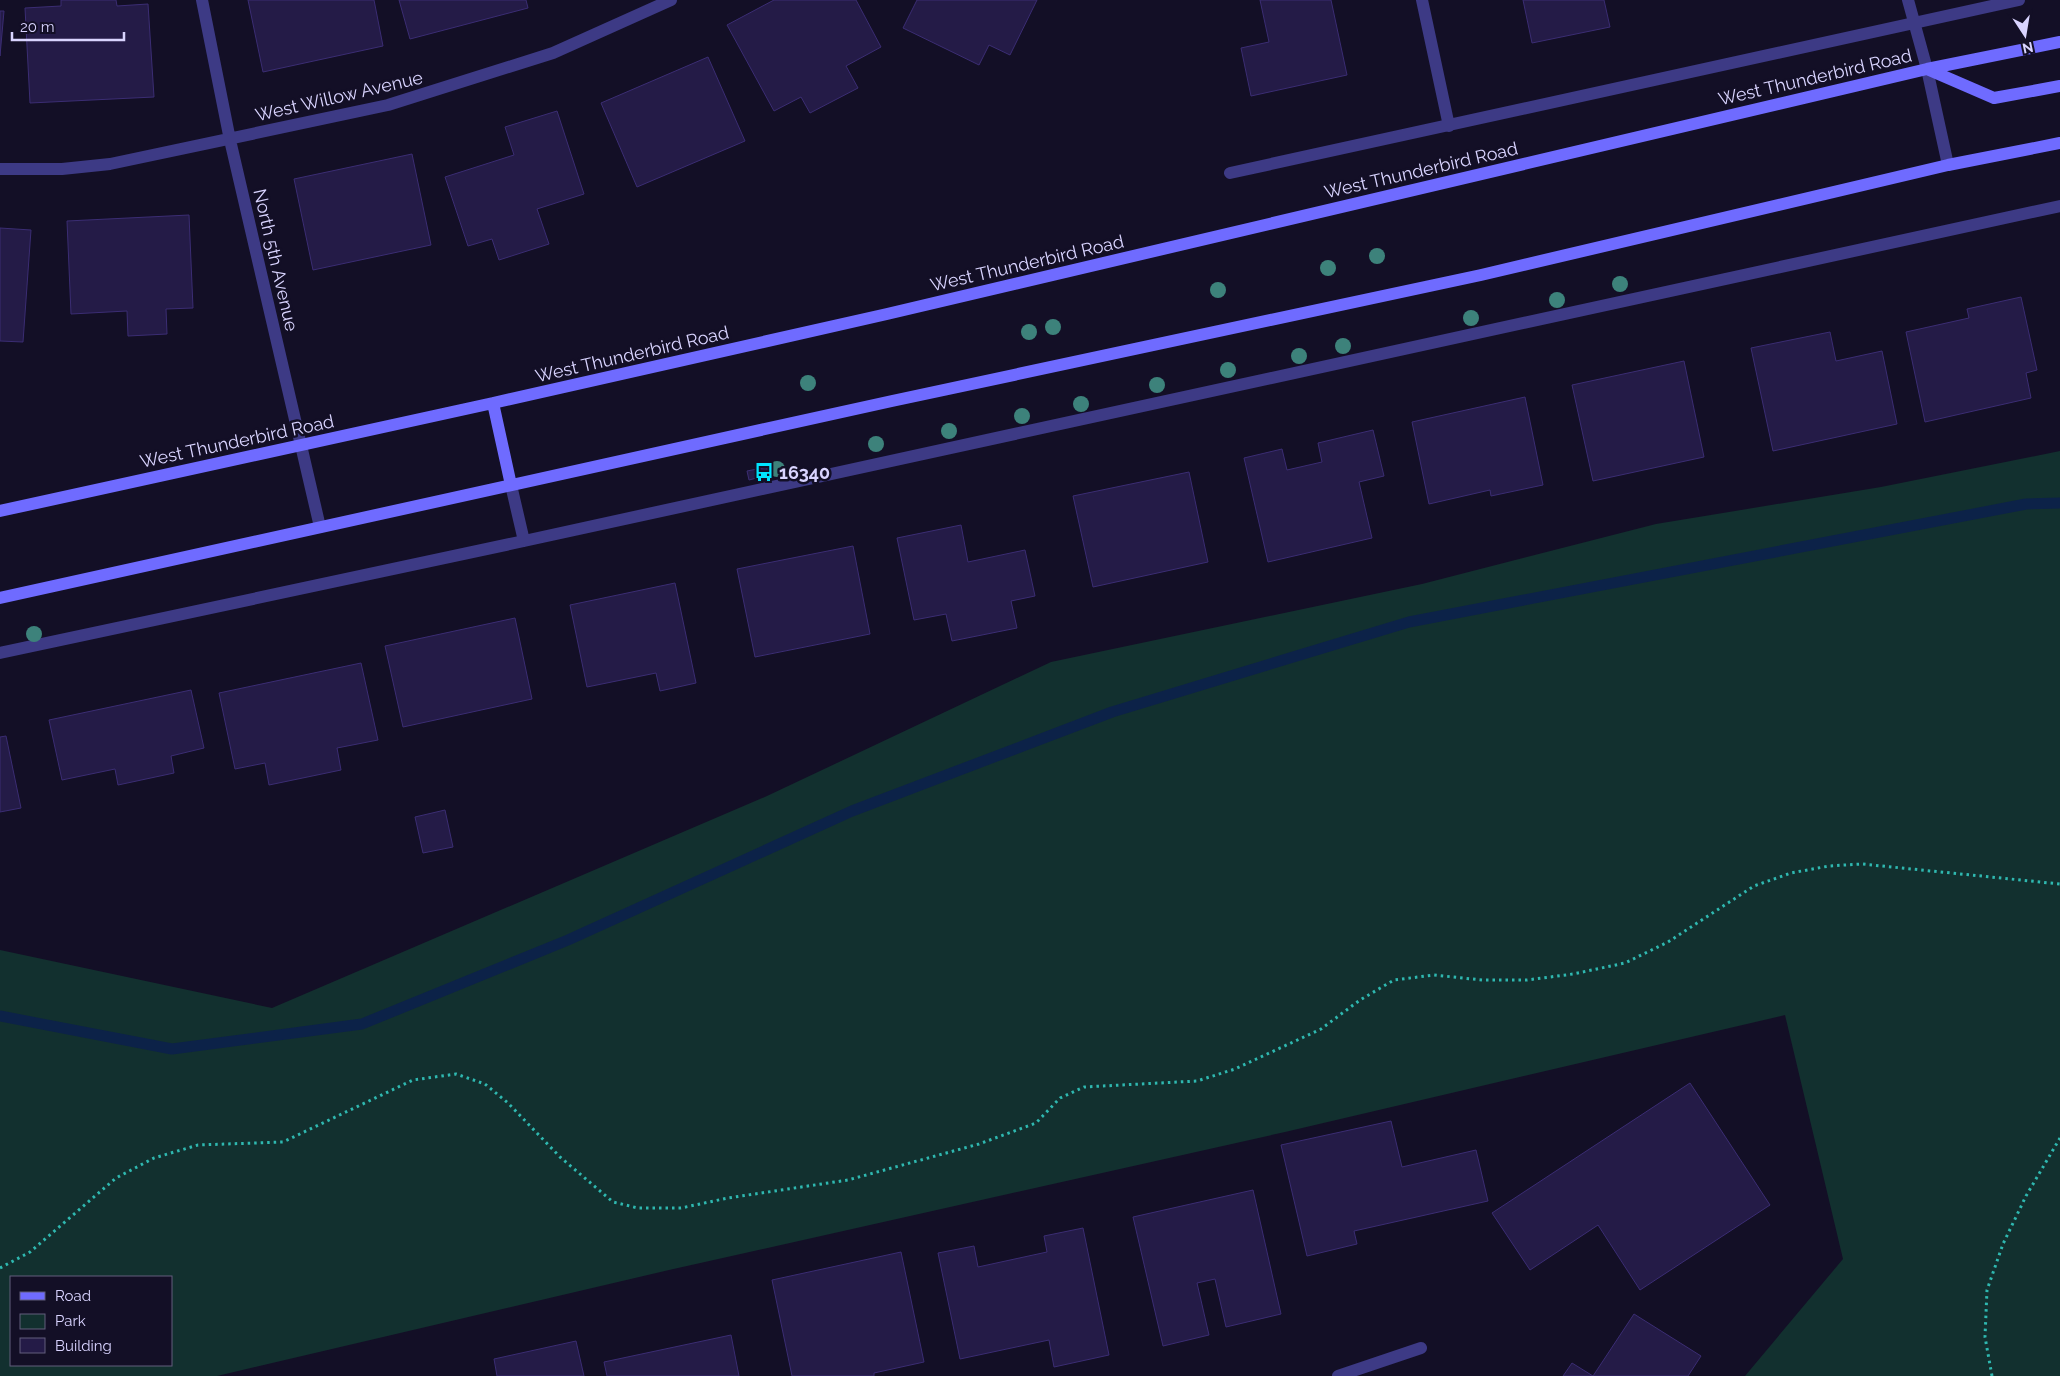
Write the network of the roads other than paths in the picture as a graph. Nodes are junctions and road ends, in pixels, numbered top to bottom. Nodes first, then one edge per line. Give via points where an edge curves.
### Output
1 (202, 0) edge
2 (671, 0) edge
3 (1422, 0) edge
4 (1908, 0) edge
5 (2019, 0) edge
6 (1914, 23) junction
7 (2060, 42) edge
8 (1927, 69) junction
9 (2060, 86) edge
10 (1449, 126) junction
11 (230, 140) junction
12 (2060, 142) edge
13 (1948, 165) junction
14 (0, 169) edge
15 (1230, 173) dead end
16 (2060, 206) edge
17 (493, 404) junction
18 (300, 444) junction
19 (511, 485) junction
20 (0, 511) edge
21 (320, 527) junction
22 (524, 541) junction
23 (0, 598) edge
24 (0, 653) edge
25 (1421, 1348) dead end
26 (1338, 1376) edge

1 - 11 street, North 5th Avenue
2 - 11 street, West Willow Avenue via 553,54 473,80 388,105
3 - 10 street
4 - 6 street
5 - 6 street, West Thunderbird Road
6 - 8 street
6 - 10 street, West Thunderbird Road
7 - 8 main road, West Thunderbird Road
8 - 9 main road via 1994,98
8 - 13 street
8 - 17 main road, West Thunderbird Road
10 - 15 street, West Thunderbird Road
11 - 14 street, West Willow Avenue via 110,164 62,169
11 - 18 street, North 5th Avenue
12 - 13 main road
13 - 19 main road via 1481,275
16 - 22 street
17 - 18 main road, West Thunderbird Road
17 - 19 main road
18 - 20 main road, West Thunderbird Road
18 - 21 street, North 5th Avenue
19 - 21 main road
19 - 22 street
21 - 23 main road
22 - 24 street
25 - 26 street

